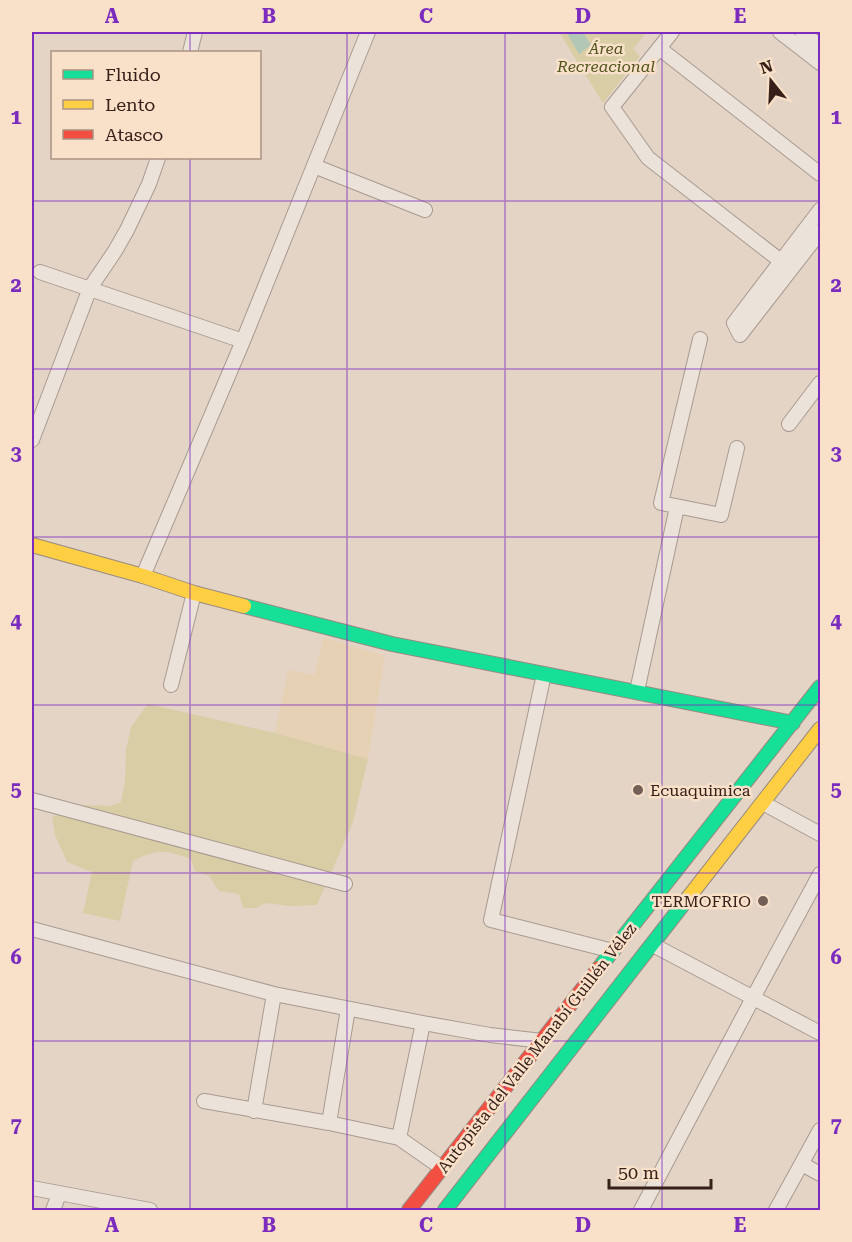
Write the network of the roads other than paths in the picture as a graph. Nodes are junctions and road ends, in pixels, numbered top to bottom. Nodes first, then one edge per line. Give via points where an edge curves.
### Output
1 (195, 32) edge
2 (368, 32) edge
3 (672, 32) edge
4 (780, 32) edge
5 (802, 32) edge
6 (820, 46) edge
7 (659, 48) junction
8 (190, 51) edge
9 (820, 63) edge
10 (158, 159) edge
11 (314, 166) junction
12 (820, 174) edge
13 (425, 210) dead end
14 (820, 210) edge
15 (820, 232) edge
16 (786, 266) junction
17 (40, 272) dead end
18 (90, 288) junction
19 (700, 339) dead end
20 (243, 341) junction
21 (820, 383) edge
22 (789, 424) dead end
23 (32, 440) edge
24 (737, 448) dead end
25 (677, 507) junction
26 (32, 545) edge
27 (144, 576) junction
28 (194, 592) junction
29 (544, 674) junction
30 (171, 685) dead end
31 (820, 688) edge
32 (637, 692) junction
33 (792, 723) junction
34 (820, 729) edge
35 (32, 800) edge
36 (763, 803) junction
37 (820, 834) edge
38 (820, 874) edge
39 (345, 884) dead end
40 (32, 929) edge
41 (653, 945) junction
42 (614, 951) junction
43 (273, 993) junction
44 (753, 998) junction
45 (348, 1009) junction
46 (423, 1023) junction
47 (820, 1033) edge
48 (542, 1041) junction
49 (204, 1101) dead end
50 (254, 1111) junction
51 (329, 1123) junction
52 (820, 1130) edge
53 (399, 1138) junction
54 (802, 1164) junction
55 (442, 1168) junction
56 (820, 1174) edge
57 (32, 1188) edge
58 (59, 1194) junction
59 (53, 1210) edge
60 (150, 1210) edge
61 (409, 1210) edge
62 (445, 1210) edge
63 (641, 1210) edge
64 (776, 1210) edge

1 - 8 street
2 - 11 street
3 - 7 street
4 - 9 street
5 - 6 street
7 - 12 street
7 - 16 street via 612,107 648,158
10 - 18 street via 127,230
11 - 13 street
11 - 20 street
14 - 16 street
15 - 16 street
16 - 16 street via 734,323 740,335
17 - 18 street
18 - 20 street
18 - 23 street
19 - 25 street via 661,503
20 - 27 street
21 - 22 street
24 - 25 street via 721,515
25 - 32 street
26 - 27 main road
27 - 28 main road
28 - 29 main road via 392,644
28 - 30 street
29 - 32 main road
29 - 42 street via 490,920
31 - 33 main road, Autopista del Valle Manabí Guillén Vélez
32 - 33 main road
33 - 42 main road, Autopista del Valle Manabí Guillén Vélez
34 - 36 main road, Autopista del Valle Manabí Guillén Vélez
35 - 39 street
36 - 37 street
36 - 41 main road, Autopista del Valle Manabí Guillén Vélez
38 - 44 street
40 - 43 street
41 - 44 street
41 - 62 main road, Autopista del Valle Manabí Guillén Vélez
42 - 48 main road, Autopista del Valle Manabí Guillén Vélez
43 - 45 street
43 - 50 street
44 - 47 street
44 - 63 street
45 - 46 street
45 - 51 street
46 - 48 street
46 - 53 street
48 - 55 main road, Autopista del Valle Manabí Guillén Vélez
49 - 50 street
50 - 51 street
51 - 53 street
52 - 54 street
53 - 55 street
54 - 56 street
54 - 64 street
55 - 61 main road, Autopista del Valle Manabí Guillén Vélez
57 - 58 street
58 - 59 street
58 - 60 street

